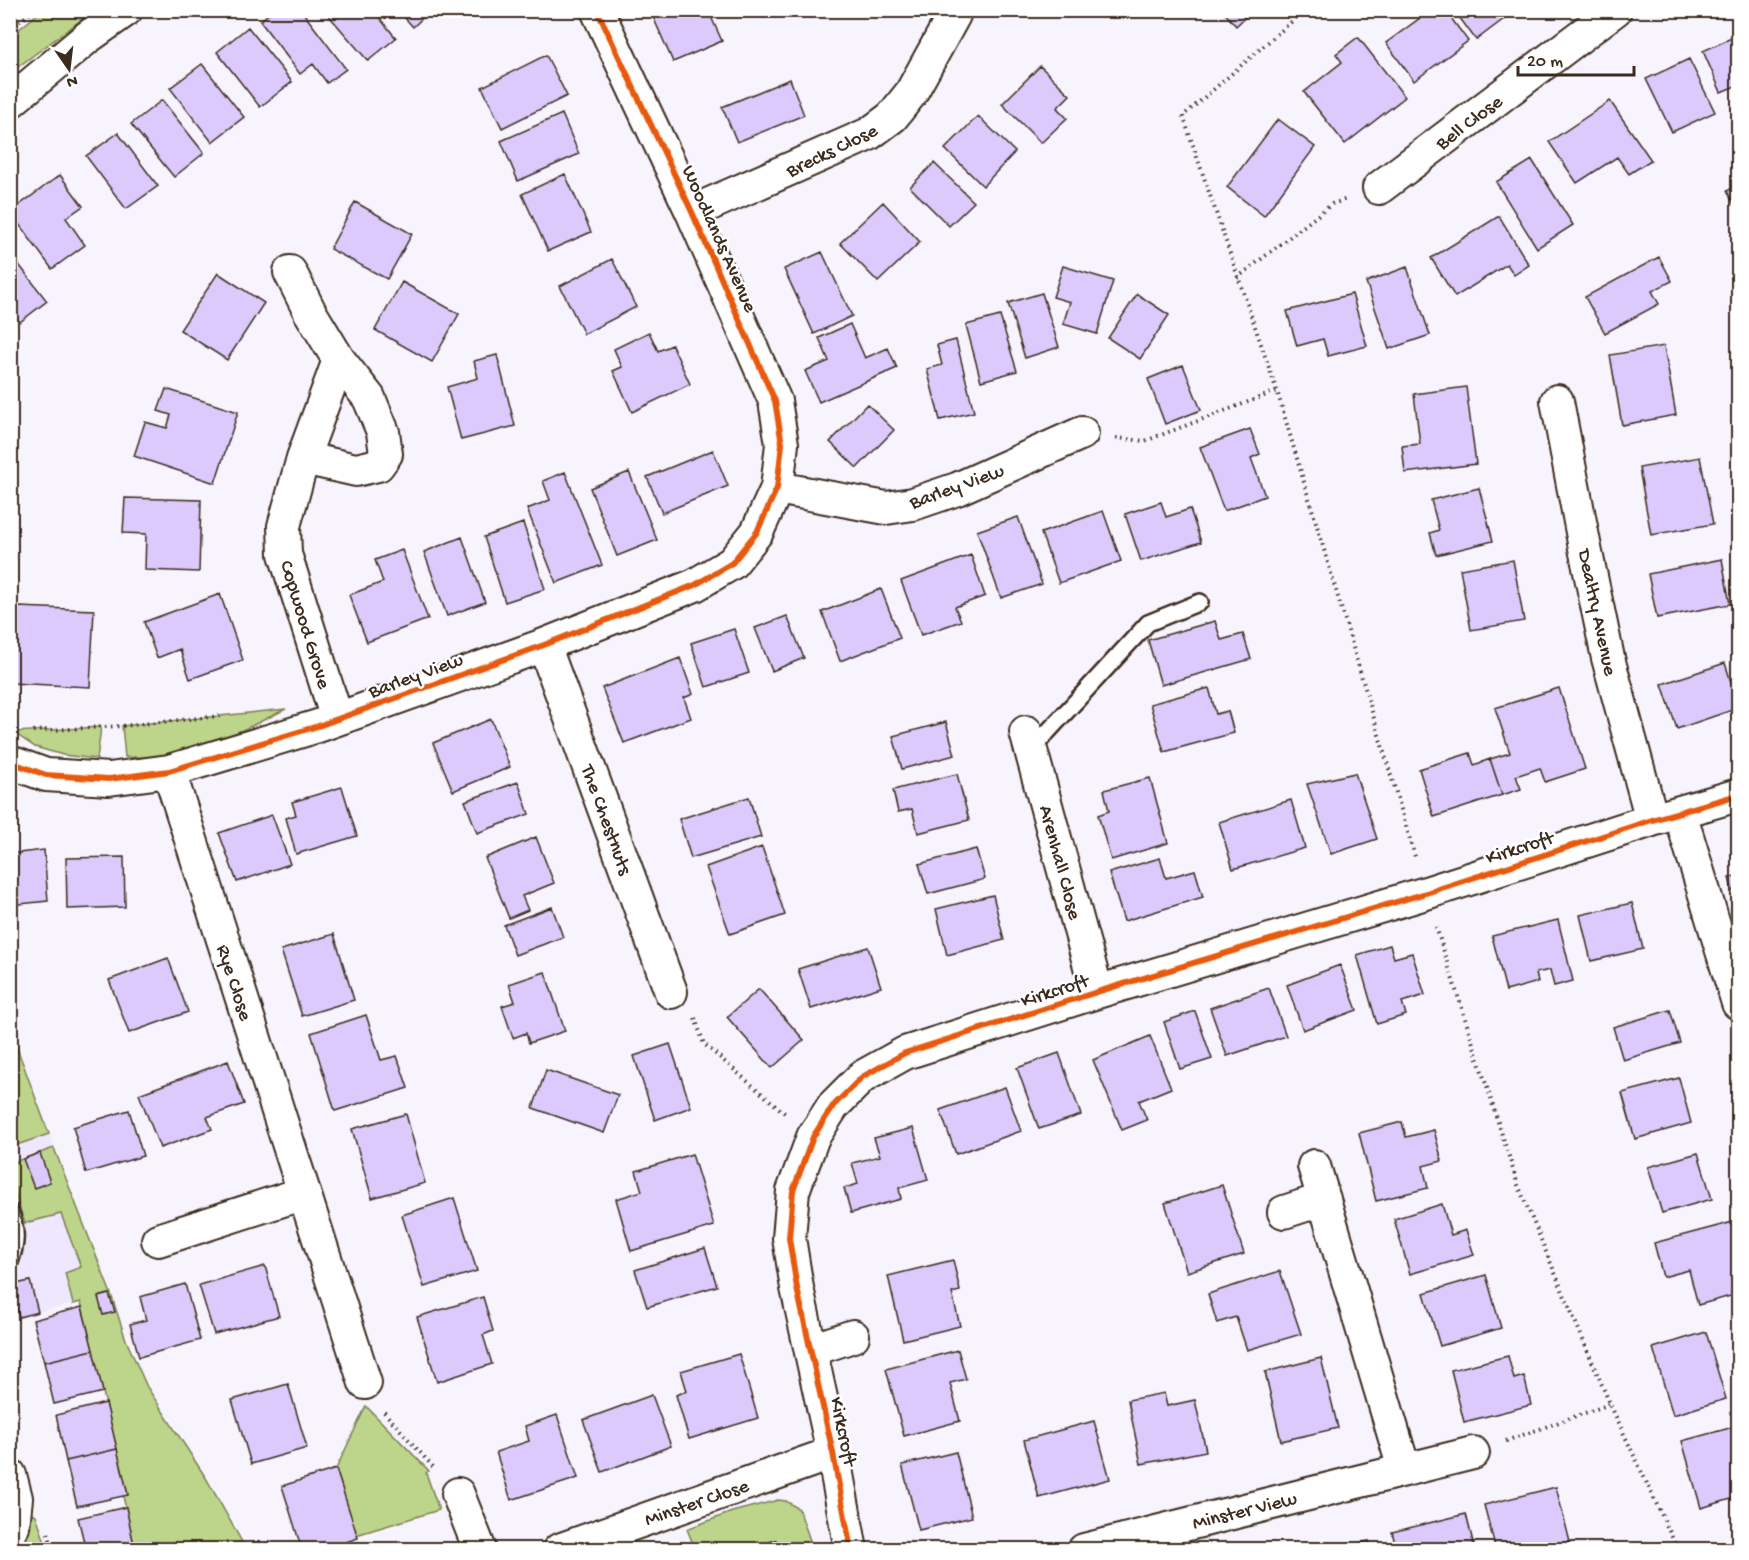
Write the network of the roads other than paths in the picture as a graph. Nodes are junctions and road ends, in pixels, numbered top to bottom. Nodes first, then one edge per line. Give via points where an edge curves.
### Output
1 (126, 10) edge
2 (597, 10) edge
3 (1616, 10) edge
4 (954, 15) dead end
5 (10, 102) edge
6 (1379, 188) road end
7 (692, 213) junction
8 (290, 272) dead end
9 (339, 360) junction
10 (1557, 401) dead end
11 (1082, 434) road end
12 (303, 458) junction
13 (777, 488) junction
14 (1200, 602) dead end
15 (544, 645) junction
16 (337, 719) junction
17 (1028, 741) joint
18 (10, 762) edge
19 (169, 771) junction
20 (1738, 795) edge
21 (1666, 817) junction
22 (671, 992) road end
23 (1097, 992) junction
24 (1738, 1003) edge
25 (1314, 1166) dead end
26 (304, 1193) junction
27 (1324, 1199) junction
28 (10, 1211) edge
29 (1284, 1212) dead end
30 (158, 1240) dead end
31 (10, 1262) edge
32 (853, 1336) dead end
33 (811, 1350) junction
34 (365, 1383) road end
35 (833, 1453) junction
36 (1473, 1453) road end
37 (1404, 1469) junction
38 (10, 1475) edge
39 (458, 1494) road end
40 (10, 1531) edge
41 (480, 1550) edge
42 (559, 1550) edge
43 (851, 1550) edge
44 (1084, 1550) edge

1 - 5 street
2 - 7 street, Woodlands Avenue
3 - 6 street, Bell Close
4 - 7 street, Brecks Close via 911,93 892,117 869,134
7 - 13 street, Woodlands Avenue via 775,401 782,444
8 - 9 street
9 - 12 street, Copwood Grove
9 - 12 street via 369,398 383,432 386,454 378,465 356,470
10 - 21 street, Dealtry Avenue via 1608,658
11 - 13 street, Barley View via 913,504 886,508
12 - 16 street, Copwood Grove via 284,526 285,554
13 - 15 street, Barley View via 757,532 732,563 695,585
14 - 17 lane via 1148,623
15 - 16 street, Barley View
15 - 22 street, The Chestnuts
16 - 19 street, Barley View
17 - 23 street, Arenhall Close
18 - 19 street, Barley View via 46,775 109,780
19 - 26 street, Rye Close
20 - 21 street, Kirkcroft
21 - 23 street, Kirkcroft
21 - 24 street, Dealtry Avenue
23 - 33 street, Kirkcroft via 905,1053 862,1077 833,1106 813,1137 793,1191 789,1238
25 - 27 street
26 - 30 street
26 - 34 street, Rye Close
27 - 29 street
27 - 37 street
28 - 31 lane via 16,1245
32 - 33 street
33 - 35 street, Kirkcroft
35 - 42 street, Minster Close
35 - 43 street, Kirkcroft
36 - 37 street, Minster View
37 - 44 street, Minster View
38 - 40 street via 16,1498
39 - 41 street

